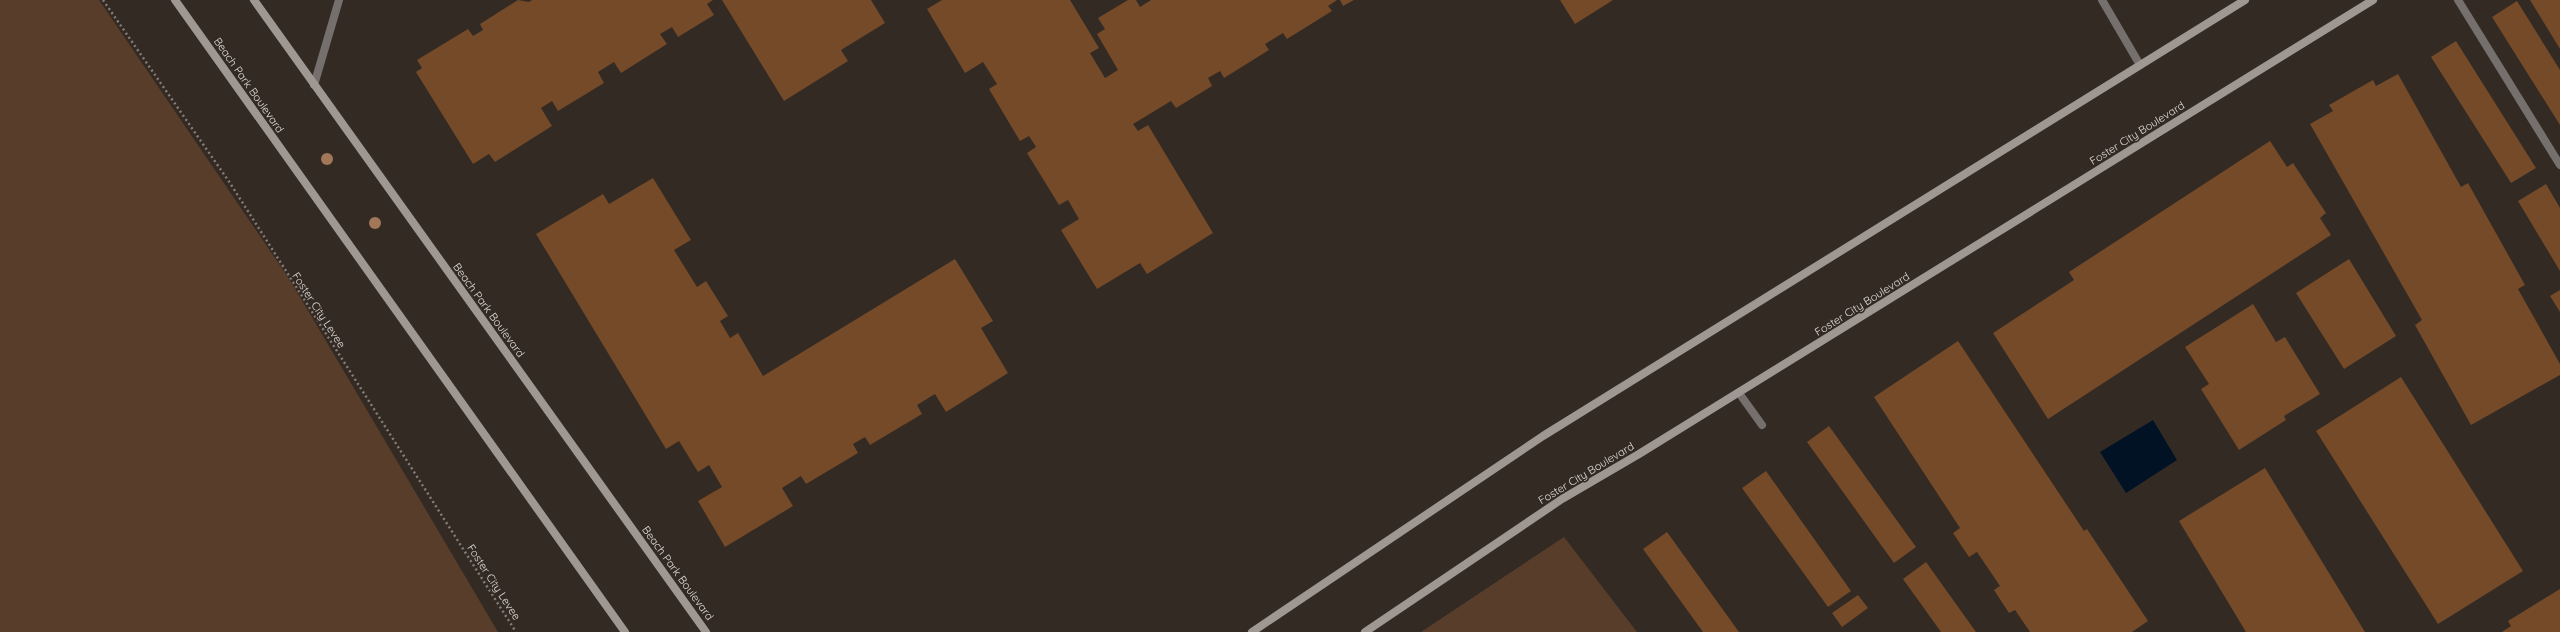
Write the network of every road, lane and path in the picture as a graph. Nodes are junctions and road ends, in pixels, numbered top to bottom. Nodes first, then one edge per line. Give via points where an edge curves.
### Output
1 (103, 0) edge
2 (175, 0) edge
3 (254, 0) edge
4 (339, 0) edge
5 (2102, 0) edge
6 (2245, 0) edge
7 (2373, 0) edge
8 (2458, 0) edge
9 (2140, 64) junction
10 (314, 85) junction
11 (2560, 165) edge
12 (1739, 393) junction
13 (1762, 424) dead end
14 (516, 632) edge
15 (625, 632) edge
16 (706, 632) edge
17 (1252, 632) edge
18 (1366, 632) edge

1 - 14 path, Foster City Levee via 230,183
2 - 15 main road, Beach Park Boulevard
3 - 10 main road, Beach Park Boulevard
4 - 10 street
5 - 9 street
6 - 9 main road
7 - 12 main road, Foster City Boulevard
8 - 11 street
9 - 17 main road via 1543,436
10 - 16 main road, Beach Park Boulevard
12 - 13 street
12 - 18 main road, Foster City Boulevard via 1562,499

